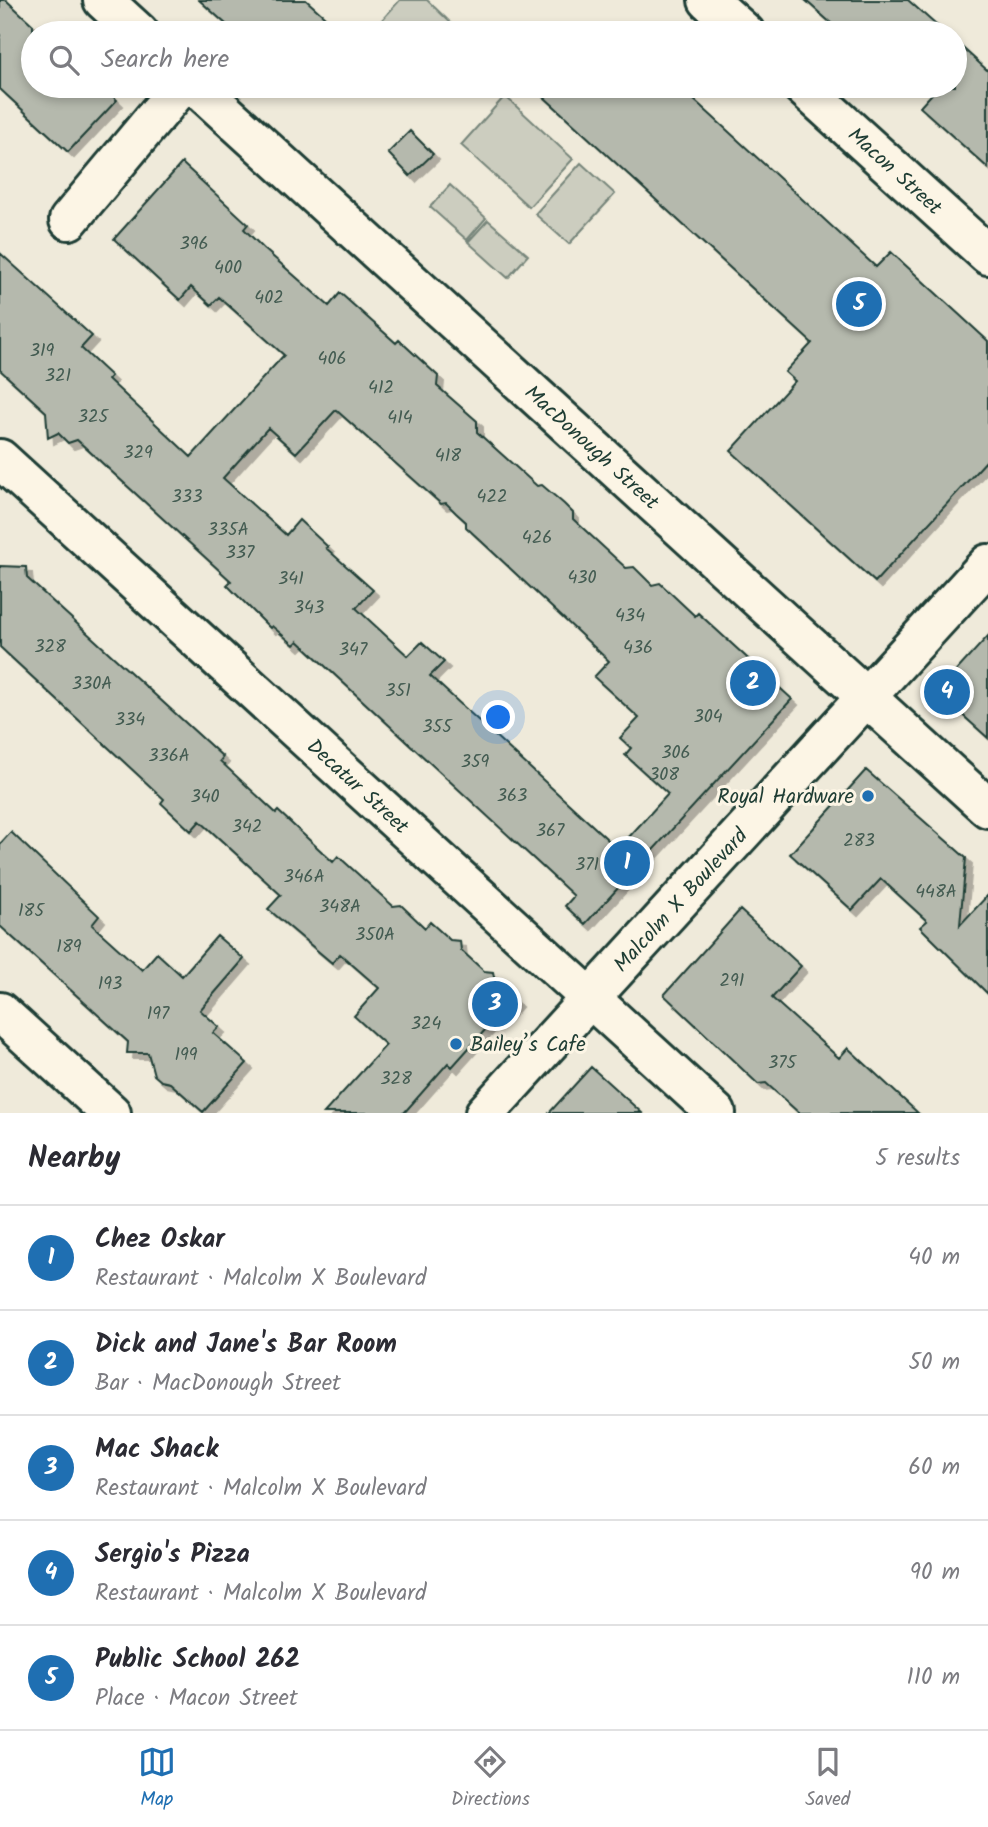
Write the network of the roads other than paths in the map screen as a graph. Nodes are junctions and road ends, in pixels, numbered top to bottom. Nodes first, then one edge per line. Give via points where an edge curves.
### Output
1 (103, 0) edge
2 (708, 0) edge
3 (126, 21) edge
4 (732, 21) edge
5 (171, 98) edge
6 (209, 98) edge
7 (816, 98) edge
8 (69, 220) dead end
9 (988, 255) edge
10 (0, 459) edge
11 (988, 564) edge
12 (867, 698) junction
13 (988, 808) edge
14 (590, 998) junction
15 (0, 1012) edge
16 (111, 1113) edge
17 (485, 1113) edge
18 (716, 1113) edge

1 - 3 street
2 - 4 street
5 - 8 street
6 - 12 street, MacDonough Street
7 - 9 street, Macon Street
10 - 14 street, Decatur Street
11 - 12 street, Malcolm X Boulevard
12 - 13 street, MacDonough Street
12 - 14 street, Malcolm X Boulevard
14 - 17 street, Malcolm X Boulevard
14 - 18 street, Decatur Street
15 - 16 street

